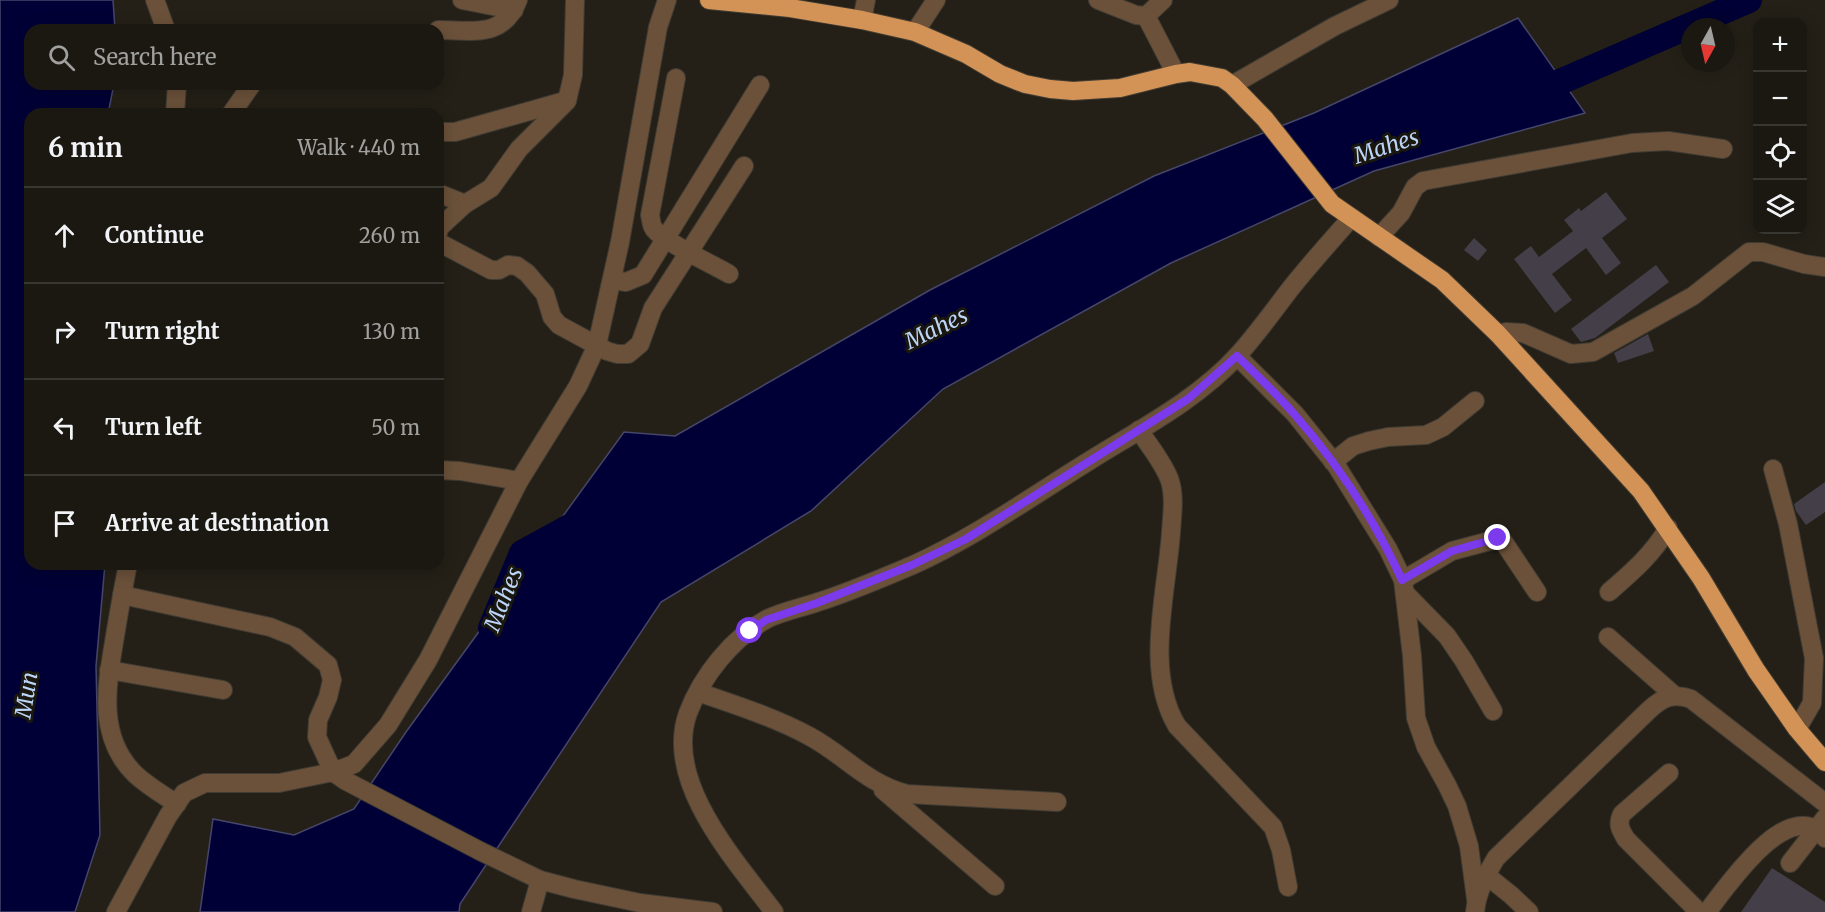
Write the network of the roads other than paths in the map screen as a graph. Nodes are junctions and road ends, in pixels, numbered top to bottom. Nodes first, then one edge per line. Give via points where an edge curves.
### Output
1 (155, 0) edge
2 (462, 0) edge
3 (575, 0) edge
4 (667, 0) edge
5 (709, 0) edge
6 (866, 0) edge
7 (936, 0) edge
8 (1163, 0) edge
9 (1389, 0) edge
10 (1105, 1) edge
11 (517, 5) edge
12 (1146, 16) junction
13 (862, 20) junction
14 (164, 24) edge
15 (444, 30) edge
16 (915, 32) junction
17 (1176, 74) junction
18 (676, 78) dead end
19 (760, 85) dead end
20 (1232, 85) junction
21 (177, 90) edge
22 (248, 90) edge
23 (567, 101) junction
24 (175, 108) edge
25 (235, 108) edge
26 (444, 132) edge
27 (1723, 149) dead end
28 (744, 166) dead end
29 (444, 195) edge
30 (465, 204) junction
31 (1351, 218) junction
32 (444, 224) edge
33 (1379, 237) junction
34 (665, 238) junction
35 (444, 246) edge
36 (690, 252) junction
37 (1825, 267) edge
38 (729, 274) dead end
39 (612, 280) junction
40 (1498, 334) junction
41 (597, 345) junction
42 (1237, 356) junction
43 (1475, 401) dead end
44 (1139, 430) junction
45 (1333, 462) junction
46 (1773, 469) dead end
47 (444, 470) edge
48 (519, 481) junction
49 (1668, 528) junction
50 (127, 570) edge
51 (1404, 586) junction
52 (1537, 592) dead end
53 (1610, 592) dead end
54 (122, 595) junction
55 (1608, 638) dead end
56 (109, 670) junction
57 (223, 690) dead end
58 (698, 692) junction
59 (1675, 696) junction
60 (1493, 711) dead end
61 (1797, 729) junction
62 (1825, 762) edge
63 (333, 772) junction
64 (1669, 773) dead end
65 (871, 780) junction
66 (1057, 802) dead end
67 (1825, 803) edge
68 (177, 804) junction
69 (1822, 829) edge
70 (1790, 863) dead end
71 (1486, 875) junction
72 (540, 880) junction
73 (995, 886) dead end
74 (1288, 887) dead end
75 (1476, 905) edge
76 (116, 912) edge
77 (531, 912) edge
78 (713, 912) edge
79 (774, 912) edge
80 (1529, 912) edge
81 (1700, 912) edge
82 (1707, 912) edge

1 - 14 street
2 - 11 street
3 - 23 street via 573,75
4 - 39 street via 658,27
5 - 13 highway
6 - 13 street
7 - 16 street
8 - 12 street
9 - 20 street
10 - 12 street
11 - 15 street via 509,20 498,27
12 - 17 street
13 - 16 highway
16 - 17 highway via 1000,74 1050,89 1120,88
17 - 20 highway via 1208,74
18 - 34 street via 650,215 654,229
19 - 34 street
20 - 31 highway via 1265,119 1332,204
21 - 24 street
22 - 25 street
23 - 26 street
23 - 30 street via 519,149 491,188
27 - 33 street via 1668,141 1632,143 1422,181
28 - 36 street
29 - 30 street
30 - 32 street
31 - 33 highway
31 - 42 street
33 - 40 highway via 1442,280
34 - 36 street
34 - 39 street via 643,275 626,282
35 - 41 street via 491,270 517,266 545,294 552,317 559,325
36 - 38 street
36 - 41 street via 652,308 635,350 617,354
37 - 40 street via 1749,252 1693,296 1593,352 1571,354 1523,333
39 - 41 street
40 - 49 highway via 1641,491
41 - 48 street via 578,386
42 - 44 street via 1188,399
42 - 45 street via 1295,414
43 - 45 street via 1443,427 1426,435 1369,441 1353,446
44 - 58 street via 966,539 912,565 766,620 731,647
44 - 74 street via 1170,482 1173,507 1159,654 1164,698 1177,726 1273,827
45 - 51 street via 1388,549
46 - 61 street via 1814,658 1812,703
47 - 48 street
48 - 63 street via 428,660 388,725 354,764
49 - 53 street via 1657,547
49 - 61 highway
50 - 54 street
51 - 52 street via 1452,551 1501,538
51 - 60 street via 1448,636
51 - 75 street via 1416,718 1426,747 1457,806 1469,846
54 - 56 street
54 - 63 street via 270,627 295,637 328,664 332,680 318,720 317,737
55 - 59 street
56 - 57 street
56 - 68 street via 106,709 111,736 136,774
58 - 65 street via 809,736
58 - 79 street via 683,734 691,785 719,838
59 - 67 street via 1691,699
59 - 71 street via 1665,697 1649,710 1496,858
61 - 62 highway
63 - 68 street via 279,783 205,783 184,793
63 - 72 street
64 - 81 street via 1622,814 1619,829
65 - 66 street via 907,794
65 - 73 street
68 - 76 street
69 - 70 street
69 - 82 street via 1801,827 1773,837 1758,849
71 - 75 street
71 - 80 street
72 - 77 street
72 - 78 street via 640,903

